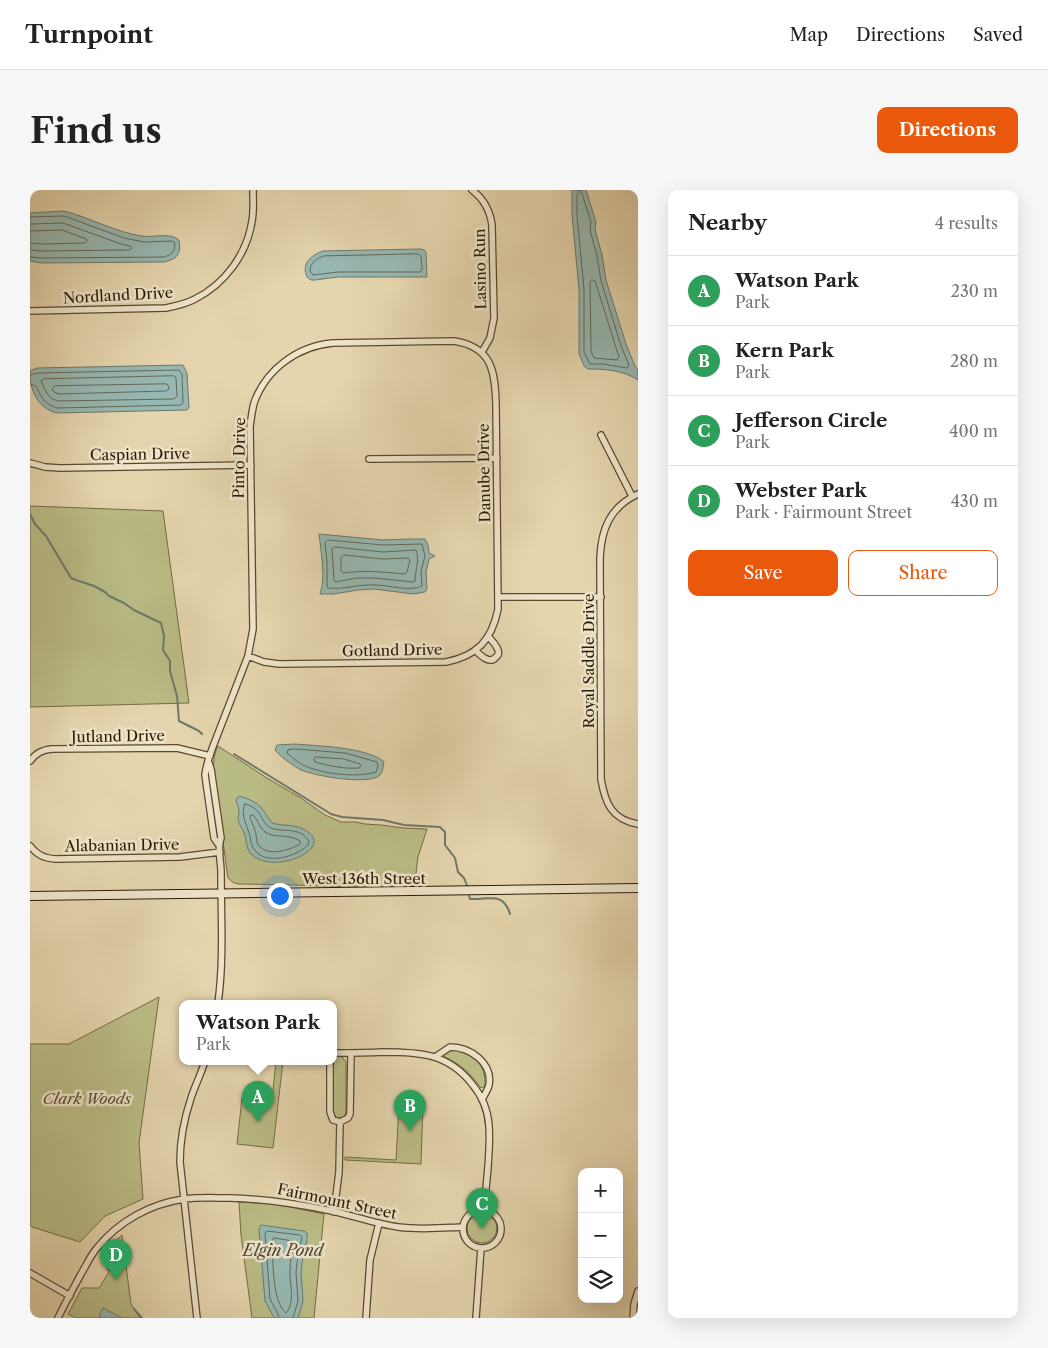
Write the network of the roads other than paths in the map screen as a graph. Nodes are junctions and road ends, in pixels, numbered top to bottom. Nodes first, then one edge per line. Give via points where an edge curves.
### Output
1 (253, 190) edge
2 (472, 190) edge
3 (30, 311) edge
4 (482, 352) junction
5 (601, 435) dead end
6 (497, 458) junction
7 (369, 459) dead end
8 (30, 463) edge
9 (251, 465) junction
10 (635, 495) edge
11 (498, 597) junction
12 (601, 597) junction
13 (488, 636) junction
14 (475, 650) junction
15 (248, 656) junction
16 (209, 760) junction
17 (30, 761) edge
18 (638, 824) edge
19 (30, 846) edge
20 (220, 852) junction
21 (638, 888) edge
22 (221, 893) junction
23 (30, 896) edge
24 (218, 1000) edge
25 (337, 1053) edge
26 (351, 1053) junction
27 (435, 1057) junction
28 (203, 1065) edge
29 (330, 1065) edge
30 (482, 1100) junction
31 (340, 1122) junction
32 (184, 1199) junction
33 (484, 1210) junction
34 (334, 1212) junction
35 (379, 1223) junction
36 (463, 1227) junction
37 (481, 1248) junction
38 (30, 1273) edge
39 (638, 1291) edge
40 (70, 1296) junction
41 (58, 1318) edge
42 (197, 1318) edge
43 (366, 1318) edge
44 (476, 1318) edge
45 (633, 1318) edge

1 - 3 street, Nordland Drive via 252,220 242,253 220,282 195,299 166,308
2 - 4 street, Lasino Run via 485,204 492,225 494,318 490,338
4 - 6 street, Danube Drive via 495,380
4 - 9 street, Pinto Drive via 464,343 442,341 334,343 300,352 275,370 258,394 250,426
5 - 10 street
6 - 7 street
6 - 11 street, Danube Drive
8 - 9 street, Caspian Drive via 60,468
9 - 15 street, Pinto Drive via 253,629
10 - 12 street, Royal Saddle Drive via 614,511 604,529 600,549
11 - 12 street
11 - 13 street, Gotland Drive via 494,625
12 - 18 street, Royal Saddle Drive via 601,780 608,806 623,819
13 - 14 street, Gotland Drive
13 - 14 street via 498,651 496,658 488,660
14 - 15 street, Gotland Drive via 446,662 280,664
15 - 16 street, Pinto Drive
16 - 17 street, Jutland Drive via 177,748 52,749 36,754
16 - 20 street, Pinto Drive via 205,775 214,838
19 - 20 street, Alabanian Drive via 42,857 55,859 180,857
20 - 22 street, Pinto Drive
21 - 22 street, West 136th Street
22 - 23 street, West 136th Street
22 - 24 street, Pinto Drive
25 - 26 street
26 - 27 street via 408,1052
26 - 31 street via 350,1114
27 - 30 street via 458,1069
27 - 30 street via 450,1047 476,1055 488,1073 488,1087
28 - 32 street via 190,1099 181,1137
29 - 31 street via 330,1112 333,1120
30 - 33 street via 489,1126
31 - 34 street
32 - 34 street, Fairmount Street via 270,1200
32 - 40 street, Fairmount Street via 145,1211 118,1228 97,1248
32 - 42 street
33 - 36 street via 469,1215
33 - 37 street via 494,1213 502,1231 496,1242
34 - 35 street, Fairmount Street
35 - 36 street, Fairmount Street via 425,1229
35 - 43 street via 370,1260
36 - 37 street via 470,1243
37 - 44 street
38 - 40 street
39 - 45 street
40 - 41 street, Fairmount Street

